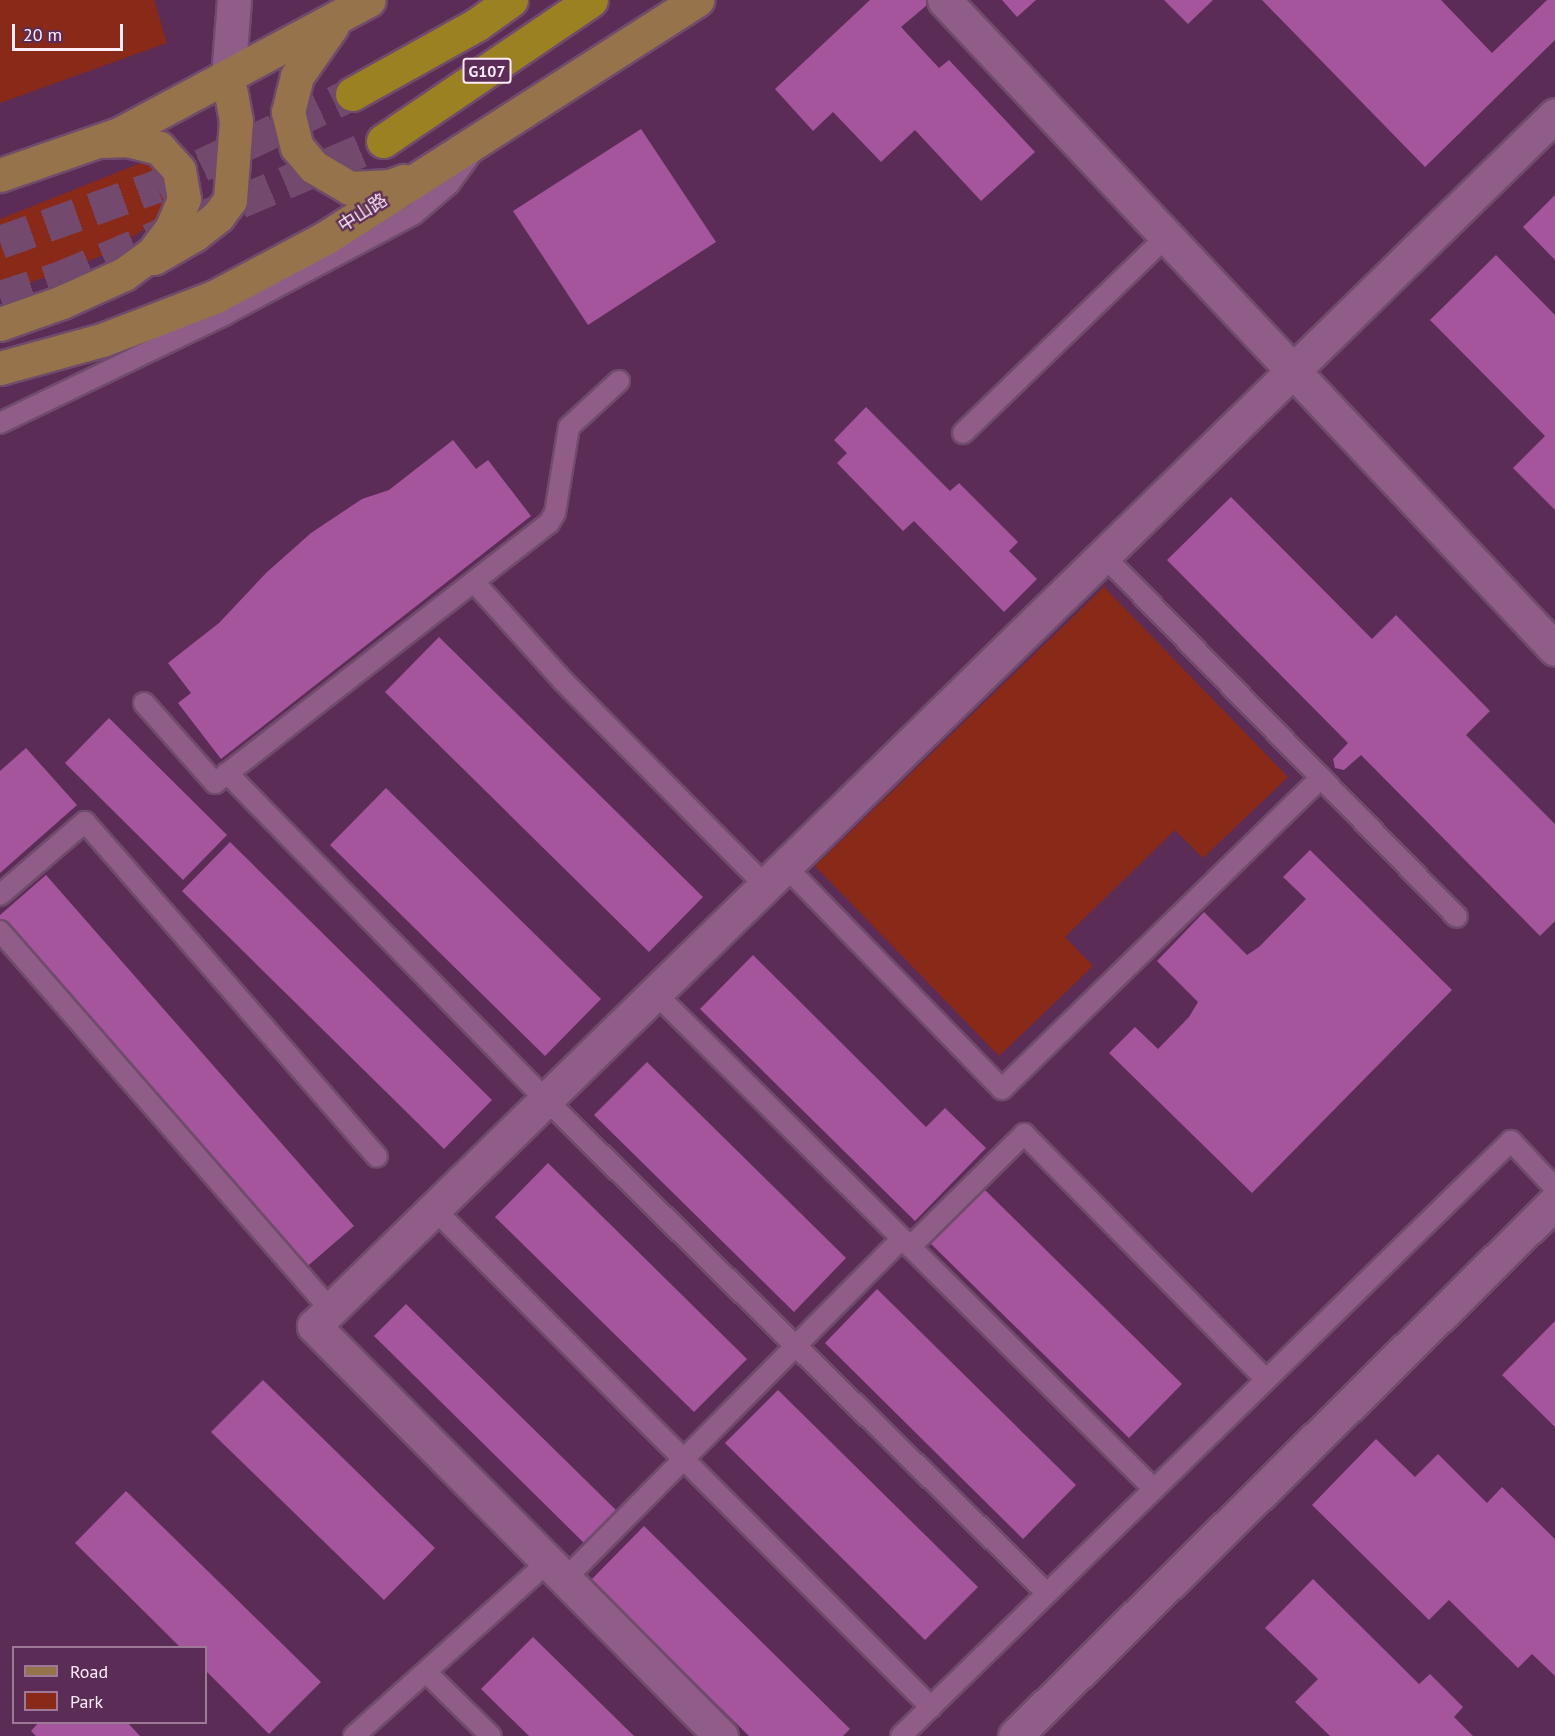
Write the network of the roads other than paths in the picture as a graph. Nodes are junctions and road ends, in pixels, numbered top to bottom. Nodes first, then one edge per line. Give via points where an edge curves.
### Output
1 (234, 0) edge
2 (512, 0) edge
3 (591, 0) edge
4 (697, 0) edge
5 (944, 0) edge
6 (356, 7) edge
7 (228, 78) junction
8 (352, 94) tunnel mouth
9 (1555, 115) edge
10 (481, 138) junction
11 (97, 141) junction
12 (383, 141) tunnel mouth
13 (426, 173) junction
14 (0, 175) edge
15 (1168, 235) junction
16 (124, 274) junction
17 (0, 324) edge
18 (0, 368) edge
19 (1293, 370) junction
20 (619, 381) dead end
21 (0, 423) edge
22 (963, 433) dead end
23 (1103, 555) junction
24 (474, 582) junction
25 (1555, 649) edge
26 (144, 703) dead end
27 (228, 773) junction
28 (1321, 778) junction
29 (775, 876) junction
30 (0, 895) edge
31 (1457, 917) dead end
32 (0, 931) edge
33 (655, 993) junction
34 (546, 1100) junction
35 (377, 1157) dead end
36 (1555, 1188) edge
37 (1555, 1202) edge
38 (434, 1209) junction
39 (906, 1243) junction
40 (330, 1310) junction
41 (795, 1346) junction
42 (1266, 1379) junction
43 (684, 1459) junction
44 (1154, 1489) junction
45 (556, 1570) junction
46 (1047, 1593) junction
47 (426, 1672) junction
48 (931, 1707) junction
49 (364, 1733) edge
50 (490, 1736) edge
51 (721, 1736) edge
52 (901, 1736) edge
53 (1016, 1736) edge

1 - 7 street
2 - 8 highway, G107 via 476,25
3 - 12 highway, G107
4 - 10 main road, 中山路
5 - 15 street
6 - 7 main road
6 - 13 main road via 319,40 297,76 288,112 297,147 314,167 350,188 390,186
7 - 11 main road
7 - 16 main road via 236,121 230,200 218,216 194,235
9 - 19 street
10 - 13 main road, 中山路
10 - 21 lane via 449,184 414,214 224,315
11 - 14 main road
11 - 16 main road via 128,140 159,148 179,170 184,199 172,227 152,254
13 - 18 main road, 中山路 via 325,238 214,297 102,340
15 - 19 street
15 - 22 lane
16 - 17 main road
19 - 23 street
19 - 25 street
20 - 24 lane via 569,427 555,513 549,523
23 - 28 lane
23 - 29 street
24 - 27 lane
24 - 29 lane via 563,681
26 - 27 lane via 215,783
27 - 34 lane
28 - 29 lane via 1002,1089
28 - 31 lane
29 - 33 street
30 - 35 lane via 85,822
32 - 40 lane
33 - 34 street
33 - 39 lane
34 - 38 street
34 - 41 lane
36 - 42 lane via 1511,1141
37 - 53 street
38 - 40 street
38 - 43 lane
39 - 41 lane
39 - 42 lane via 1024,1134
39 - 44 lane
40 - 45 street via 314,1326
41 - 43 lane
41 - 46 lane
42 - 44 lane
43 - 45 lane
43 - 48 lane
44 - 46 lane
45 - 47 lane
45 - 51 street
46 - 48 lane
47 - 49 lane
47 - 50 lane
48 - 52 lane

